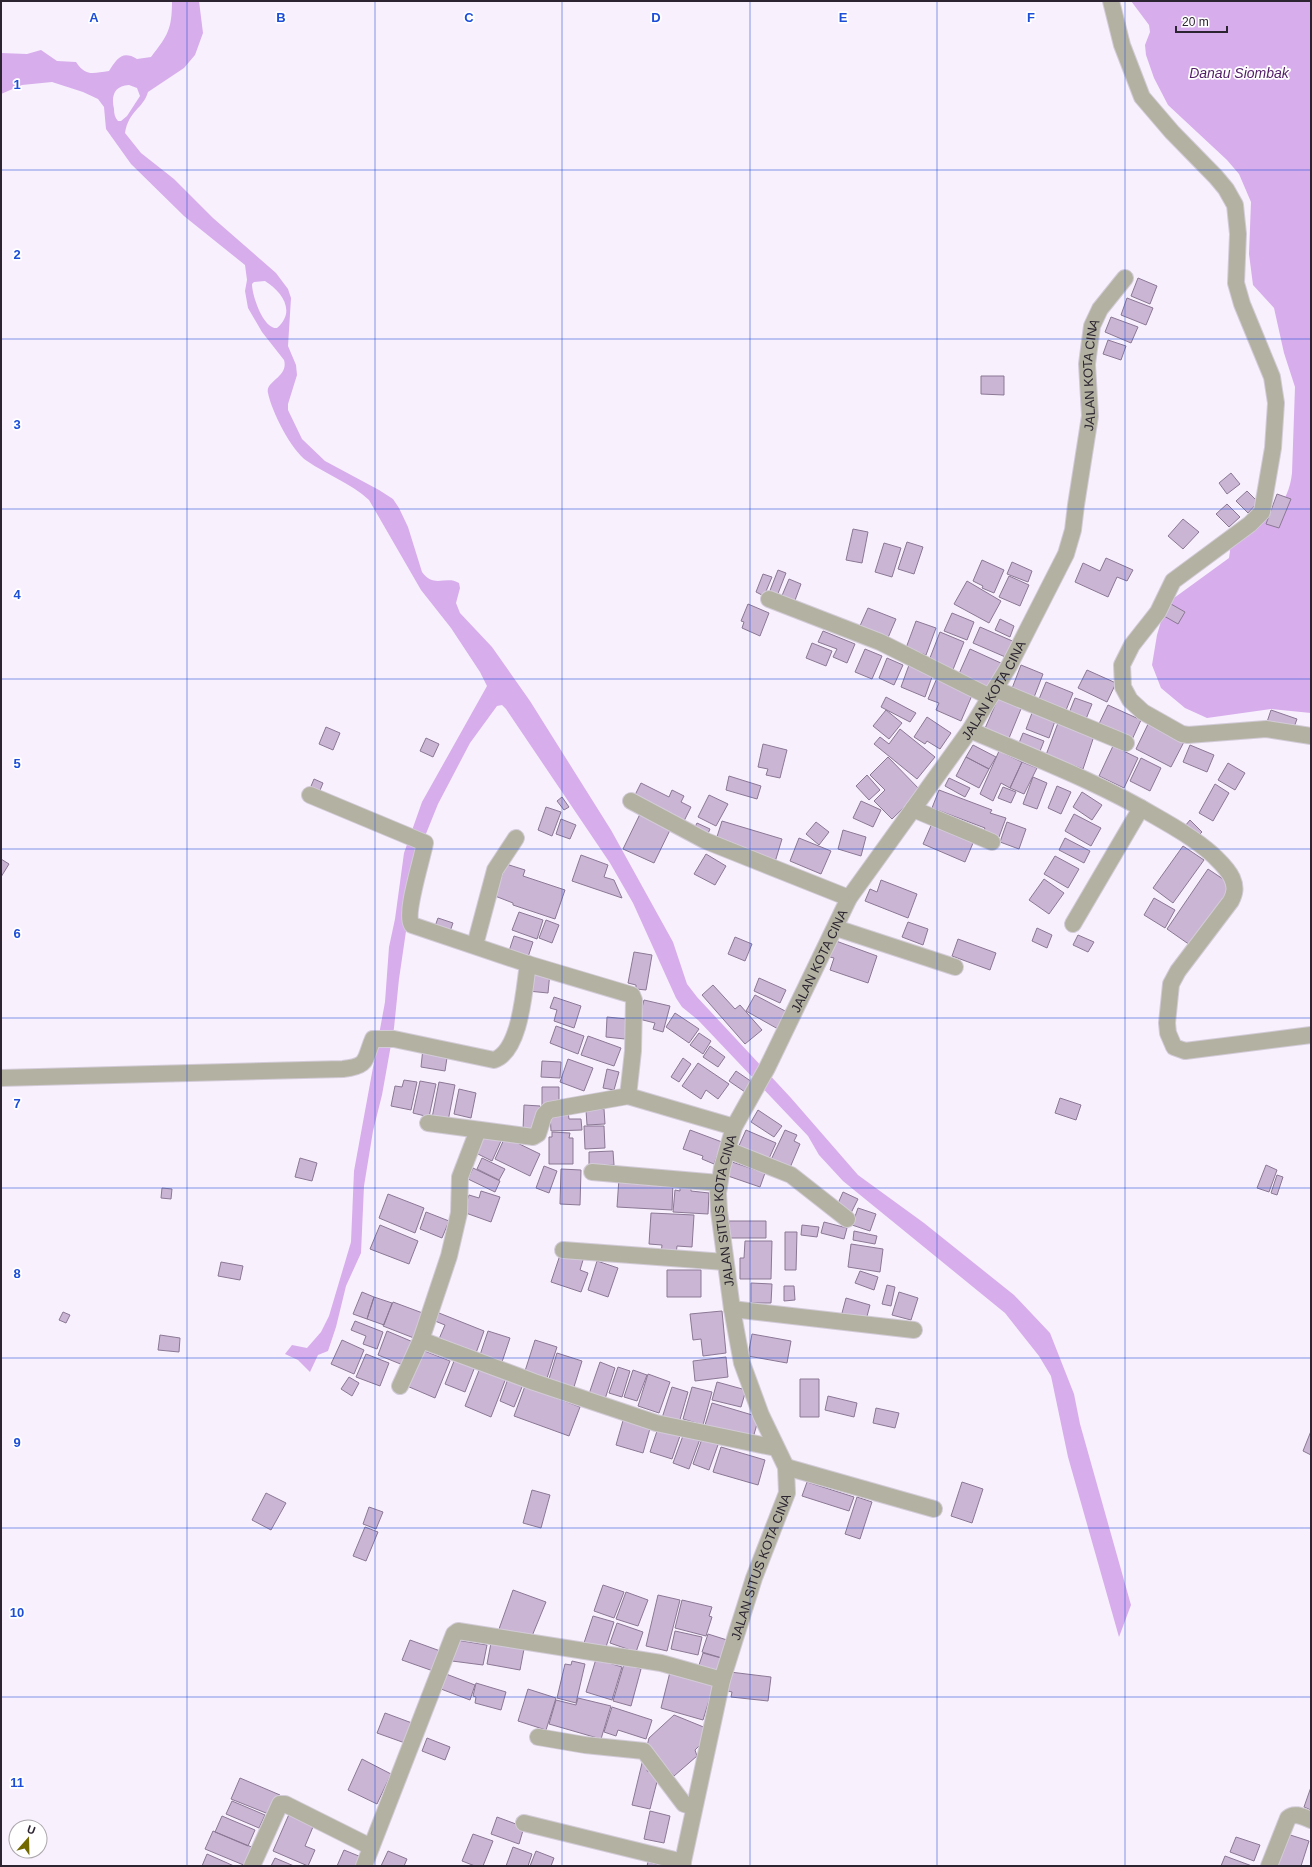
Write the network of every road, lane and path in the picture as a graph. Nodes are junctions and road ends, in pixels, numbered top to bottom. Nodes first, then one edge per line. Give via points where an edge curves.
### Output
1 (1111, 1) edge
2 (1125, 278) dead end
3 (769, 599) dead end
4 (993, 693) junction
5 (970, 730) junction
6 (1311, 736) edge
7 (1126, 743) dead end
8 (310, 795) dead end
9 (631, 801) dead end
10 (1141, 808) junction
11 (913, 809) junction
12 (516, 838) dead end
13 (992, 842) dead end
14 (849, 898) junction
15 (1073, 924) dead end
16 (836, 928) junction
17 (475, 945) junction
18 (528, 964) junction
19 (955, 967) dead end
20 (1311, 1035) edge
21 (1, 1078) edge
22 (756, 1088) joint
23 (628, 1096) junction
24 (428, 1123) dead end
25 (734, 1127) junction
26 (478, 1130) junction
27 (728, 1150) junction
28 (592, 1172) dead end
29 (719, 1183) junction
30 (847, 1219) dead end
31 (563, 1250) dead end
32 (725, 1262) junction
33 (732, 1309) junction
34 (914, 1330) dead end
35 (421, 1340) junction
36 (400, 1386) dead end
37 (776, 1448) junction
38 (786, 1467) junction
39 (934, 1509) dead end
40 (722, 1680) junction
41 (538, 1737) dead end
42 (694, 1807) junction
43 (1311, 1820) edge
44 (524, 1823) dead end
45 (371, 1847) junction
46 (682, 1864) edge
47 (252, 1866) edge
48 (364, 1866) edge
49 (1270, 1866) edge

1 - 6 street via 1122,45 1142,96 1172,132 1216,177 1235,205 1238,234 1236,283 1272,378 1276,403 1273,448 1262,512 1250,524 1173,582 1158,612 1132,645 1122,665 1123,687 1130,700 1143,712 1182,734 1272,729
2 - 4 street, JALAN KOTA CINA via 1100,309 1092,326 1087,364 1090,416 1071,542
3 - 4 street via 880,642
4 - 5 street, JALAN KOTA CINA
4 - 7 street
5 - 10 street via 1088,781
5 - 11 street, JALAN KOTA CINA
8 - 17 street via 425,843 411,904 411,923 416,927
9 - 14 street via 706,841
10 - 15 street
10 - 20 street via 1206,849 1229,872 1235,887 1231,901 1171,984 1167,1023 1172,1043 1185,1051
11 - 13 street
11 - 14 street, JALAN KOTA CINA
12 - 17 street via 495,870
14 - 16 street, JALAN KOTA CINA
16 - 19 street
16 - 22 street, JALAN KOTA CINA
17 - 18 street
18 - 21 street via 520,1017 514,1037 508,1050 497,1059 487,1060 394,1039 373,1039 364,1063 360,1067 343,1069
18 - 23 street via 632,995 633,1051
22 - 25 street, JALAN SITUS KOTA CINA
23 - 25 street
23 - 26 street via 549,1110 544,1115 538,1134 533,1137
24 - 26 street
25 - 27 street, JALAN SITUS KOTA CINA
26 - 35 street via 460,1177 459,1213 449,1256
27 - 29 street, JALAN SITUS KOTA CINA
27 - 30 street via 791,1175
28 - 29 street
29 - 32 street, JALAN SITUS KOTA CINA via 719,1211
31 - 32 street
32 - 33 street, JALAN SITUS KOTA CINA
33 - 34 street
33 - 37 street, JALAN SITUS KOTA CINA via 742,1363
35 - 36 street
35 - 37 street via 656,1423
37 - 38 street, JALAN SITUS KOTA CINA
38 - 39 street
38 - 40 street, JALAN SITUS KOTA CINA via 787,1493 754,1578
40 - 42 street, JALAN SITUS KOTA CINA
40 - 45 street via 661,1663 458,1631 454,1634
41 - 42 street via 644,1751 684,1804
42 - 46 street, JALAN SITUS KOTA CINA
43 - 49 street via 1297,1815 1288,1818
44 - 46 street
45 - 47 street via 285,1804 280,1804
45 - 48 street

